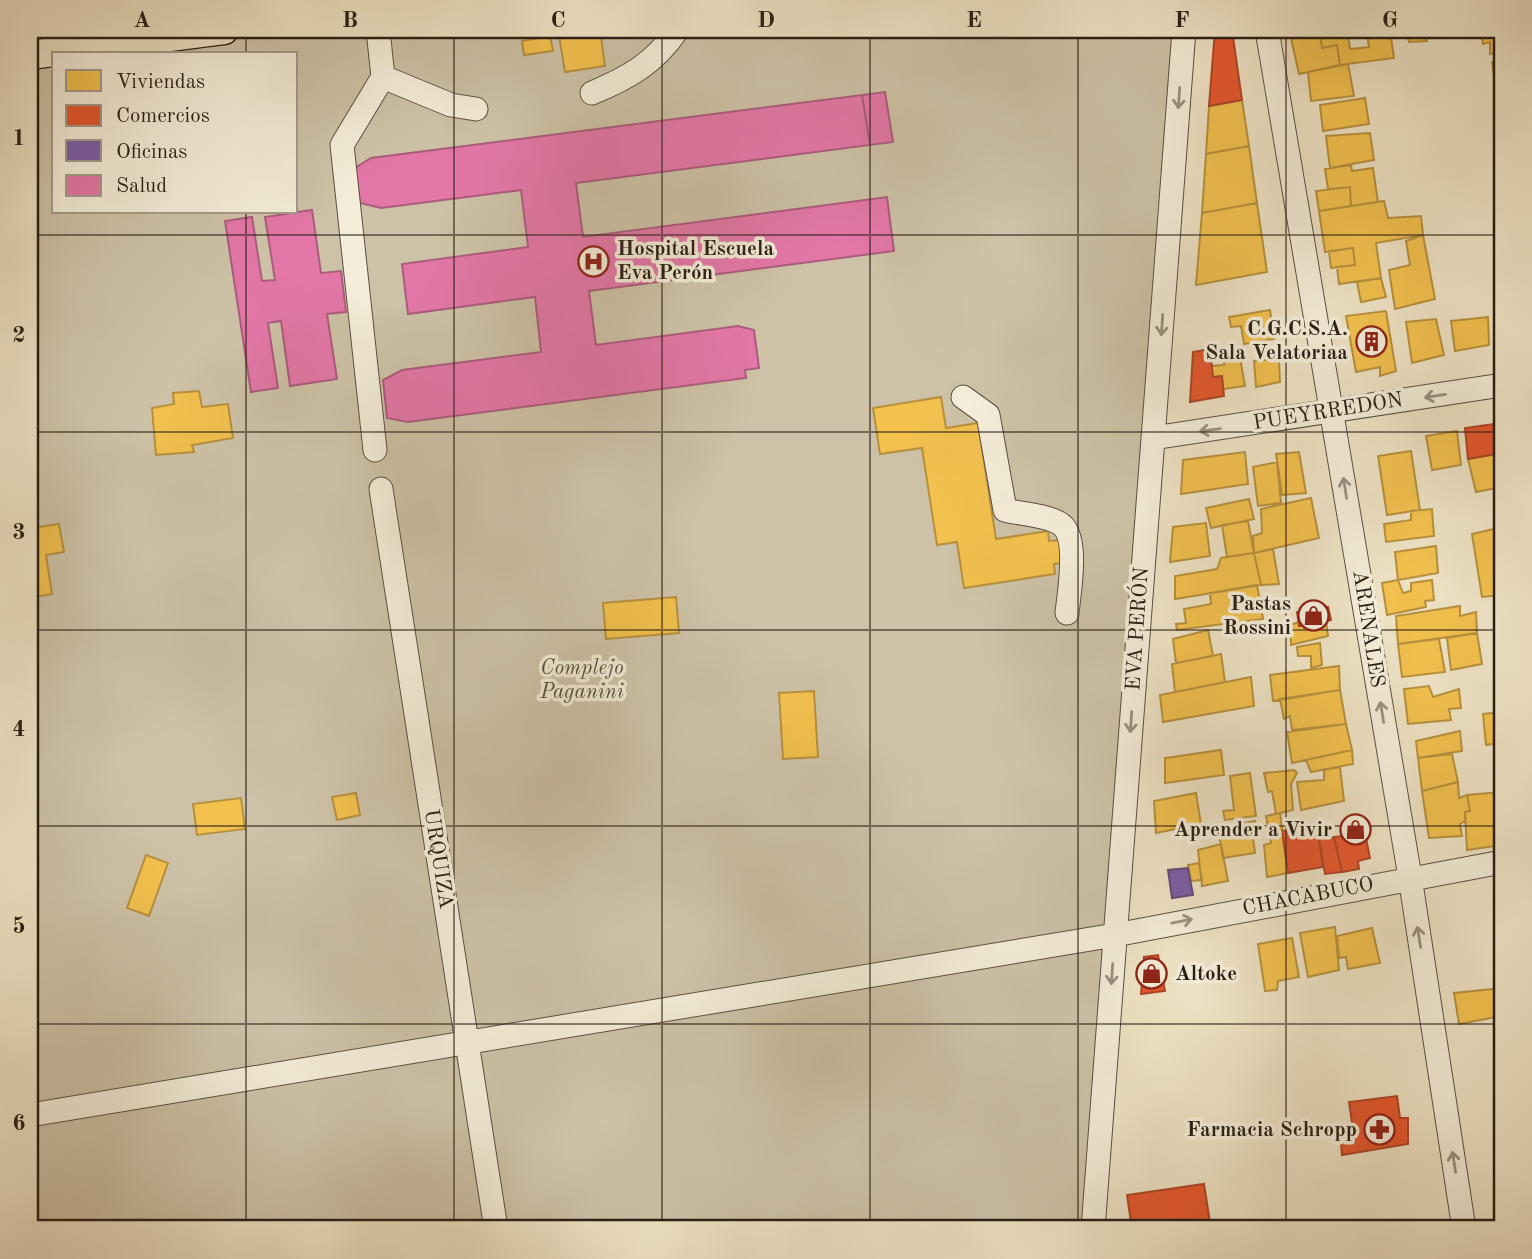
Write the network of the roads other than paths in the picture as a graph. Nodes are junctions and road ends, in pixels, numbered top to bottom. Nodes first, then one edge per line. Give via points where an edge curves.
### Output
1 (224, 30) edge
2 (378, 30) edge
3 (677, 30) edge
4 (1184, 30) edge
5 (1267, 30) edge
6 (74, 40) edge
7 (30, 55) edge
8 (383, 77) junction
9 (592, 93) dead end
10 (476, 109) dead end
11 (1502, 385) edge
12 (963, 397) dead end
13 (1332, 412) junction
14 (1153, 438) junction
15 (375, 450) dead end
16 (381, 489) dead end
17 (1067, 613) dead end
18 (1502, 862) edge
19 (1410, 877) junction
20 (1115, 934) junction
21 (467, 1042) junction
22 (30, 1115) edge
23 (496, 1229) edge
24 (1093, 1229) edge
25 (1464, 1229) edge

1 - 6 main road
2 - 8 street
3 - 9 street via 664,49 631,77
4 -> 14 street, EVA PERÓN
5 - 13 street, ARENALES
6 - 7 main road
8 - 10 street via 451,105
8 - 15 street via 342,145
11 -> 13 street, PUEYRREDON
12 - 17 street via 988,415 1005,510 1060,523 1070,536
13 -> 14 street, PUEYRREDON
19 -> 13 street, ARENALES
14 -> 20 street, EVA PERÓN
16 - 21 street, URQUIZA
18 - 19 street, CHACABUCO
20 -> 19 street, CHACABUCO
25 -> 19 street, ARENALES
20 - 21 street, CHACABUCO
20 -> 24 street, EVA PERÓN
21 - 22 street, CHACABUCO
21 - 23 street, URQUIZA

